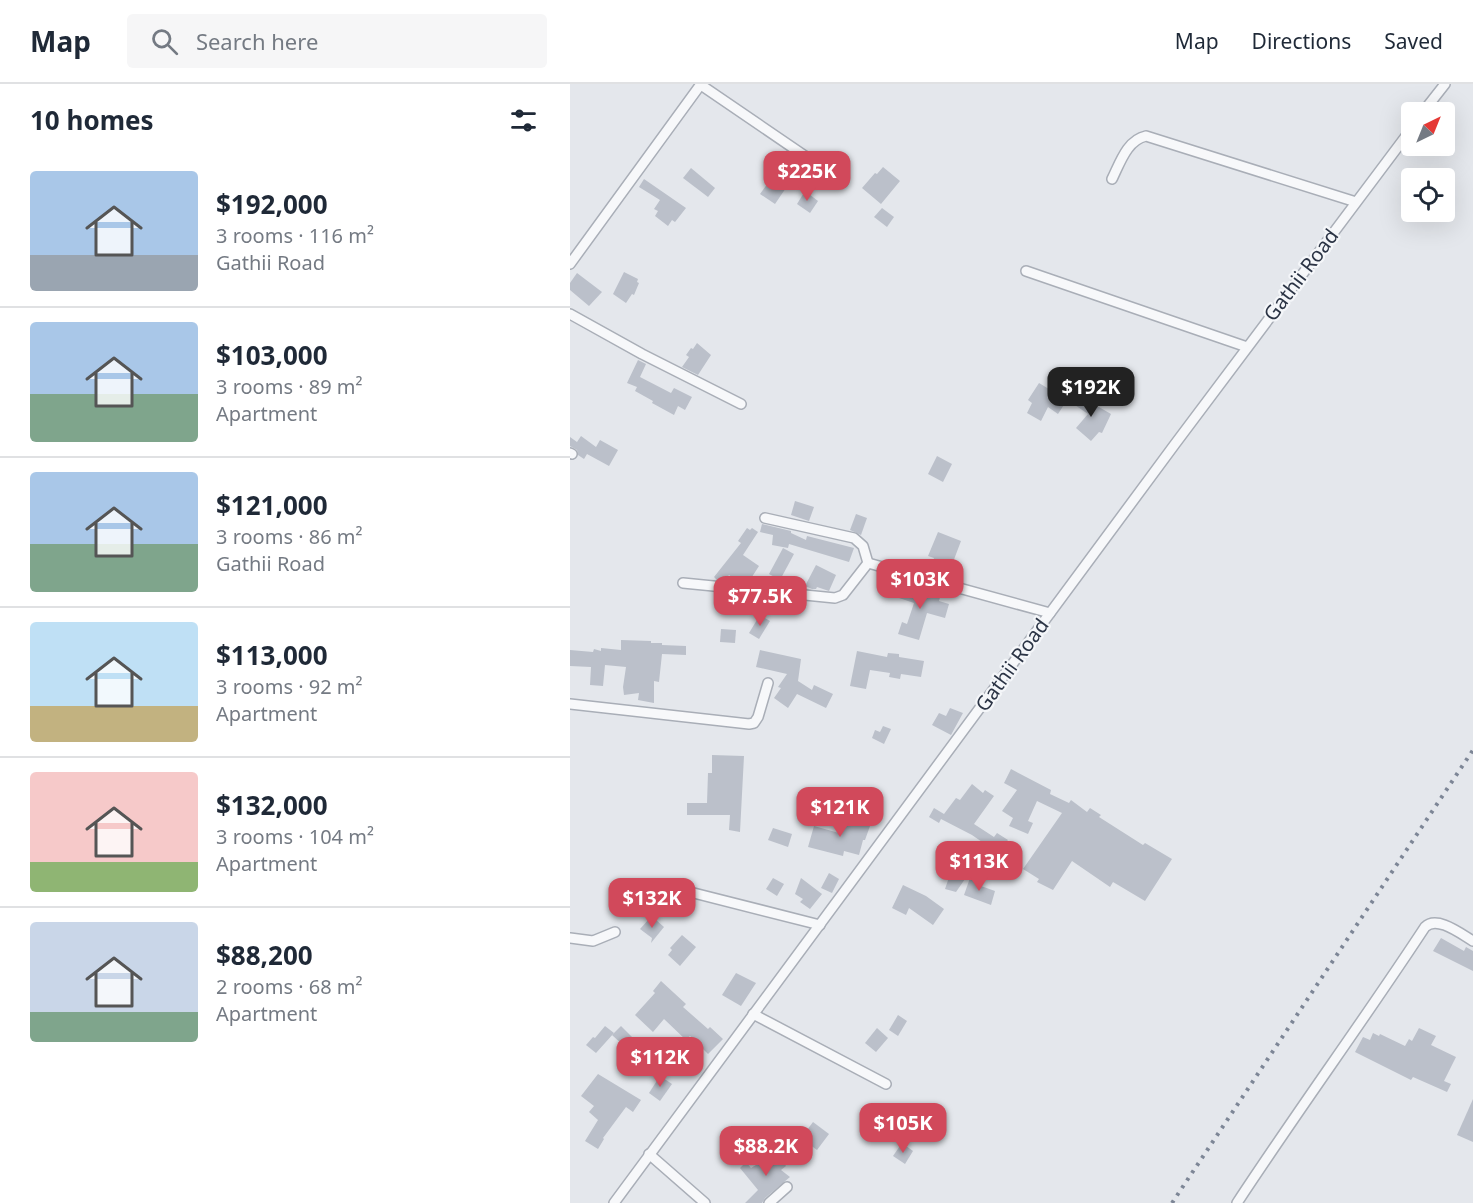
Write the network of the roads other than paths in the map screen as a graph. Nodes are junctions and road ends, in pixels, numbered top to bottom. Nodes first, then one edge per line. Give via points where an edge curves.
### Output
1 (701, 84) edge
2 (1445, 84) edge
3 (1431, 102) edge
4 (1401, 143) edge
5 (1112, 179) dead end
6 (843, 182) dead end
7 (1356, 202) junction
8 (570, 264) edge
9 (1026, 271) dead end
10 (570, 314) edge
11 (1247, 347) junction
12 (741, 404) dead end
13 (765, 518) dead end
14 (868, 563) junction
15 (683, 583) dead end
16 (1050, 613) junction
17 (768, 683) dead end
18 (570, 705) edge
19 (674, 888) dead end
20 (820, 925) junction
21 (615, 932) dead end
22 (570, 938) edge
23 (1473, 940) edge
24 (753, 1014) junction
25 (886, 1084) dead end
26 (650, 1154) junction
27 (787, 1187) dead end
28 (614, 1203) edge
29 (705, 1203) edge
30 (770, 1203) edge
31 (1237, 1203) edge

1 - 6 street
1 - 8 street
2 - 3 street
4 - 7 street, Gathii Road
5 - 7 street via 1132,143 1146,136
7 - 11 street, Gathii Road
9 - 11 street
10 - 12 street
11 - 16 street, Gathii Road
13 - 14 street via 854,538 863,546
14 - 15 street via 843,595 835,598
14 - 16 street
16 - 20 street, Gathii Road
17 - 18 street via 758,717 750,724
19 - 20 street
20 - 24 street, Gathii Road
21 - 22 street via 593,941
23 - 31 street via 1443,925 1429,923 1425,927
24 - 25 street
24 - 26 street, Gathii Road
26 - 28 street, Gathii Road
26 - 29 street
27 - 30 street

